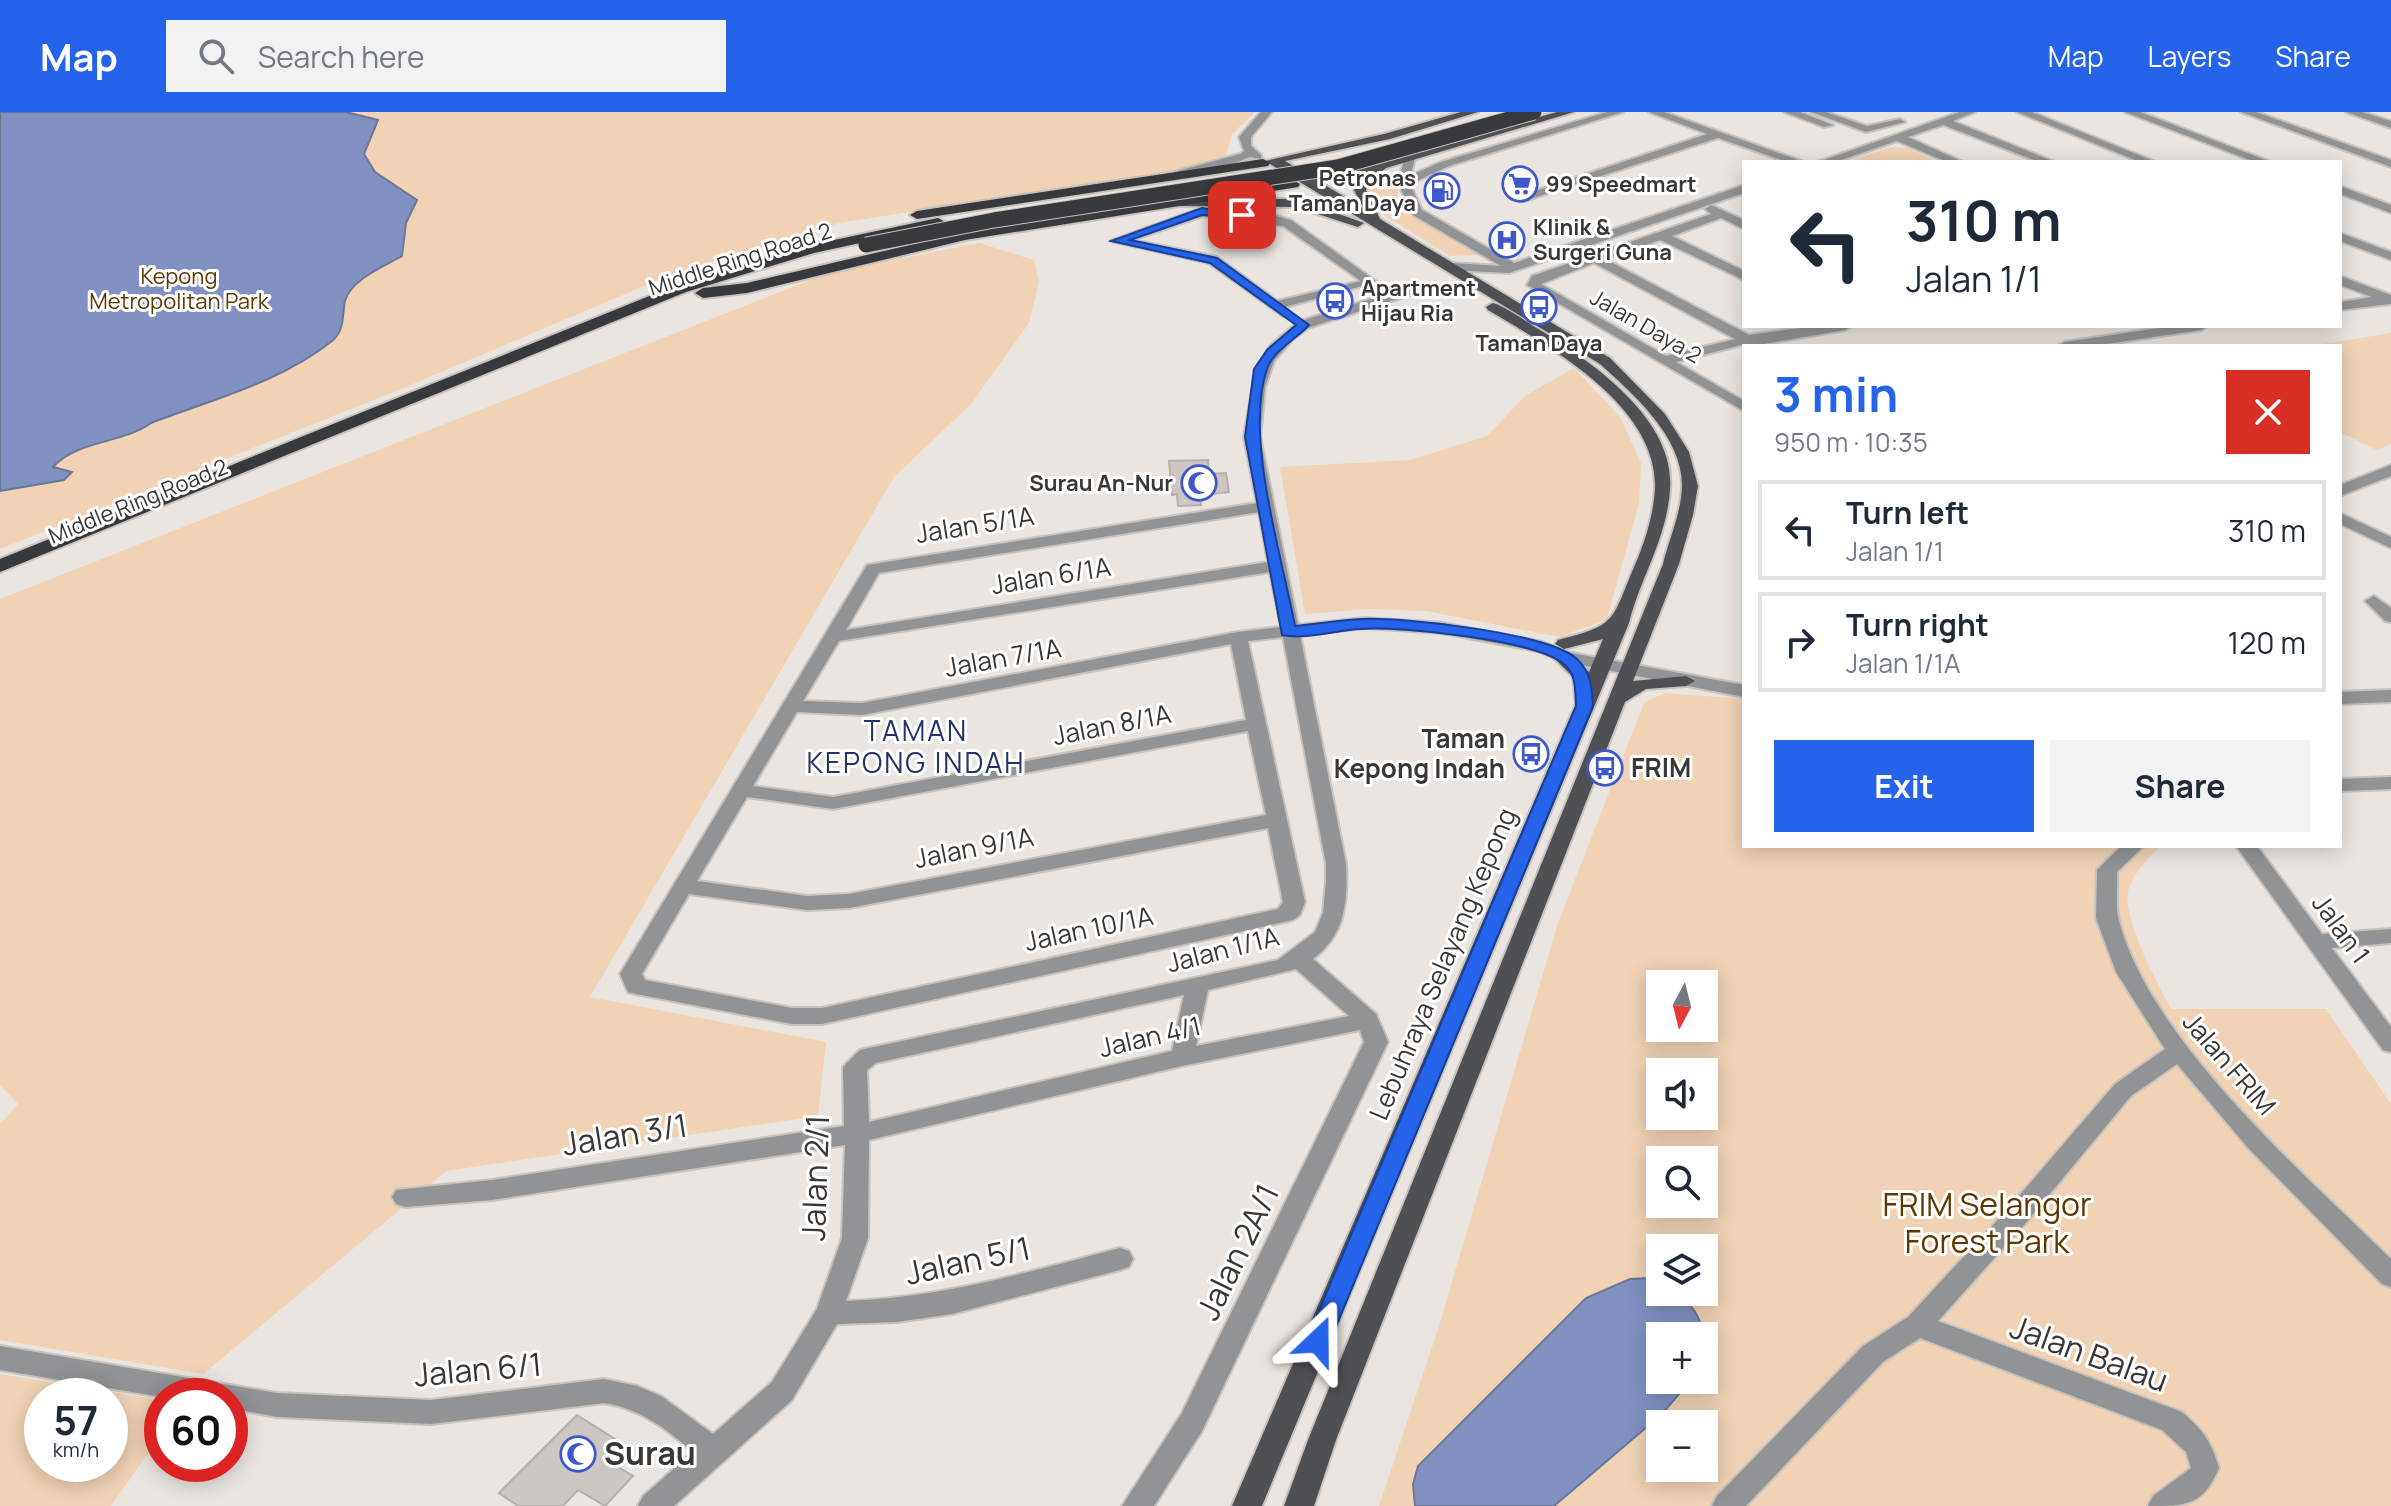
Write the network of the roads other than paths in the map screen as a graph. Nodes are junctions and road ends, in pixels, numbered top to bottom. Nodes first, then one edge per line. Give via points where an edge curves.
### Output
1 (1267, 112) edge
2 (1279, 112) edge
3 (1473, 112) edge
4 (1502, 112) edge
5 (1534, 112) edge
6 (1569, 112) edge
7 (1618, 112) edge
8 (1654, 112) edge
9 (1789, 112) edge
10 (1816, 112) edge
11 (1881, 112) edge
12 (1930, 112) edge
13 (2022, 112) edge
14 (2130, 112) edge
15 (2246, 112) edge
16 (2355, 112) edge
17 (1955, 115) edge
18 (1905, 120) junction
19 (2391, 125) edge
20 (1718, 134) junction
21 (1898, 137) junction
22 (1881, 142) junction
23 (1344, 146) junction
24 (1250, 151) junction
25 (1409, 158) junction
26 (1792, 160) edge
27 (1830, 160) edge
28 (1952, 160) edge
29 (2045, 160) edge
30 (2145, 160) edge
31 (2260, 160) edge
32 (1269, 162) junction
33 (2391, 164) edge
34 (1376, 167) junction
35 (1201, 172) junction
36 (1173, 177) junction
37 (1310, 181) junction
38 (1404, 183) junction
39 (1293, 184) junction
40 (1742, 190) edge
41 (2342, 191) edge
42 (1238, 195) junction
43 (1520, 198) dead end
44 (1167, 204) junction
45 (1701, 205) junction
46 (2391, 209) edge
47 (1721, 214) junction
48 (1374, 219) junction
49 (1358, 223) junction
50 (1742, 224) edge
51 (1663, 236) junction
52 (2342, 238) edge
53 (862, 242) junction
54 (2391, 256) edge
55 (1595, 259) junction
56 (1452, 267) junction
57 (1508, 269) junction
58 (1434, 271) junction
59 (1742, 275) edge
60 (2342, 281) edge
61 (1418, 288) junction
62 (680, 289) junction
63 (1465, 290) junction
64 (703, 293) junction
65 (1495, 293) junction
66 (2390, 299) edge
67 (1275, 306) junction
68 (2342, 306) edge
69 (1303, 325) junction
70 (1834, 328) edge
71 (2112, 328) edge
72 (2187, 328) edge
73 (2126, 337) junction
74 (1752, 343) edge
75 (2079, 344) edge
76 (1742, 345) edge
77 (1663, 361) junction
78 (1742, 406) edge
79 (2386, 476) edge
80 (2342, 490) edge
81 (1266, 506) junction
82 (2342, 519) edge
83 (2391, 543) edge
84 (0, 566) edge
85 (1277, 566) junction
86 (0, 581) edge
87 (2374, 601) dead end
88 (2391, 617) edge
89 (1620, 623) junction
90 (1288, 631) junction
91 (833, 637) junction
92 (1234, 641) junction
93 (1563, 650) junction
94 (1604, 659) junction
95 (1631, 664) junction
96 (1686, 681) junction
97 (1742, 688) edge
98 (1742, 688) edge
99 (2391, 696) edge
100 (2342, 698) edge
101 (1617, 699) junction
102 (789, 706) junction
103 (1584, 706) junction
104 (1257, 724) junction
105 (2391, 783) edge
106 (2342, 785) edge
107 (740, 790) junction
108 (1275, 820) junction
109 (2247, 848) edge
110 (2126, 849) edge
111 (683, 886) junction
112 (2391, 936) edge
113 (2316, 942) junction
114 (1299, 959) junction
115 (1197, 987) junction
116 (1368, 1020) junction
117 (2391, 1044) edge
118 (2177, 1052) junction
119 (1182, 1057) junction
120 (855, 1067) joint
121 (855, 1134) junction
122 (405, 1197) dead end
123 (1120, 1259) dead end
124 (2391, 1276) edge
125 (829, 1313) junction
126 (1918, 1325) junction
127 (0, 1358) edge
128 (144, 1382) edge
129 (248, 1400) edge
130 (714, 1453) junction
131 (653, 1506) edge
132 (1137, 1506) edge
133 (1247, 1506) edge
134 (1299, 1506) edge
135 (1727, 1506) edge
136 (2163, 1506) edge

1 - 24 street via 1247,130
2 - 32 street via 1258,138
3 - 23 main road
4 - 53 highway, Middle Ring Road 2 via 1326,161 985,214
5 - 53 highway, Middle Ring Road 2, bridge via 1338,167
6 - 25 main road
7 - 38 street via 1445,164
8 - 20 street
9 - 22 street
10 - 18 street via 1866,129
11 - 18 street
12 - 18 street
13 - 30 street
14 - 31 street
15 - 33 street
16 - 19 street
17 - 21 street
17 - 29 street
20 - 26 street
20 - 43 street
21 - 22 street
21 - 28 street
22 - 27 street
23 - 32 main road
23 - 34 main road via 1321,155 1319,163
24 - 32 street
24 - 36 street via 1241,159
25 - 34 main road
25 - 38 street
32 - 35 highway
32 - 37 main road
32 - 39 main road, Lebuhraya Selayang Kepong
34 - 37 main road
34 - 48 main road via 1361,185
35 - 36 highway
35 - 42 highway via 1245,178 1248,189
36 - 62 highway via 885,221 722,264 697,274
37 - 39 main road
37 - 48 main road
38 - 57 street via 1417,212
39 - 42 highway
39 - 49 main road, Lebuhraya Selayang Kepong
40 - 45 street
41 - 46 street
42 - 44 highway
44 - 49 main road via 1297,203
44 - 64 highway via 965,236 747,288
45 - 47 street
45 - 57 street
47 - 50 street
47 - 51 street
48 - 56 main road
49 - 58 main road, Lebuhraya Selayang Kepong
51 - 55 street
51 - 59 street
52 - 54 street
53 - 62 highway, Middle Ring Road 2 via 772,259
53 - 64 highway, Middle Ring Road 2
55 - 74 street
55 - 77 street, Jalan Daya 2 via 1537,279 1534,285
56 - 57 street
56 - 65 main road
57 - 65 street via 1496,279
58 - 61 street, Jalan 1/1A
58 - 63 main road, Lebuhraya Selayang Kepong
60 - 66 street
61 - 63 street, Jalan 1/1A
61 - 69 street, Jalan 1/1A
62 - 84 highway, Middle Ring Road 2
63 - 89 main road, Lebuhraya Selayang Kepong via 1586,364 1617,394 1658,454 1663,486 1646,559
64 - 86 highway, Middle Ring Road 2
65 - 95 main road via 1581,344 1624,378 1663,423 1688,471 1690,486 1671,564
66 - 68 street
67 - 67 street via 1213,260 1117,241 1202,212 1268,218 1300,231 1371,282
67 - 69 street
69 - 81 street, Jalan 1/1A via 1271,352 1260,369 1252,437
70 - 74 street
71 - 73 street
72 - 73 street
73 - 75 street
76 - 77 street
77 - 78 street, Jalan Daya 2
79 - 80 street
81 - 85 street, Jalan 1/1A
81 - 91 street, Jalan 5/1A via 881,566 867,576
82 - 83 street
85 - 90 street, Jalan 1/1A
85 - 91 street, Jalan 6/1A
87 - 88 street
89 - 93 main road
89 - 94 main road, Lebuhraya Selayang Kepong
90 - 92 street, Jalan 7/1A via 1277,640
90 - 93 street, Jalan 7/1A via 1404,624
90 - 114 street, Jalan 1/1A via 1337,888 1332,926
91 - 102 street
92 - 102 street, Jalan 7/1A via 862,709
92 - 104 street, Jalan 10/1A
93 - 94 street, Jalan 7/1A
93 - 103 main road via 1582,675
94 - 95 street, Jalan 7/1A
94 - 103 main road, Lebuhraya Selayang Kepong
95 - 96 street
95 - 97 street
95 - 101 main road
96 - 98 street
96 - 101 main road via 1642,684
99 - 100 street
101 - 134 main road
102 - 107 street
103 - 133 main road, Lebuhraya Selayang Kepong
104 - 107 street, Jalan 8/1A via 833,803
104 - 108 street, Jalan 10/1A
105 - 106 street
107 - 111 street
108 - 111 street, Jalan 9/1A via 849,901 807,903
108 - 111 street, Jalan 10/1A via 1294,902 1285,915 822,1016 792,1016 636,986 631,974
109 - 113 street, Jalan 1
110 - 118 street, Jalan FRIM via 2111,863 2103,886 2108,922 2140,998
112 - 113 street
113 - 117 street, Jalan 1
114 - 115 street, Jalan 1/1A
114 - 116 street
115 - 119 street
115 - 120 street, Jalan 1/1A via 888,1051 868,1056
116 - 119 street, Jalan 4/1
116 - 132 street, Jalan 2A/1 via 1376,1042 1326,1149 1192,1422
118 - 124 street, Jalan FRIM
118 - 126 street via 2123,1090
119 - 121 street, Jalan 4/1
120 - 121 street, Jalan 2/1
121 - 122 street, Jalan 3/1 via 492,1190
121 - 125 street, Jalan 2/1 via 855,1238
123 - 125 street, Jalan 5/1 via 952,1303
125 - 130 street, Jalan 2/1 via 782,1391
126 - 135 street via 1873,1354
126 - 136 street, Jalan Balau via 2172,1421 2198,1445 2205,1468 2200,1479
127 - 128 street, Jalan 6/1
129 - 130 street, Jalan 6/1 via 431,1412 604,1391 630,1394 665,1411
130 - 131 street, Jalan 2/1

